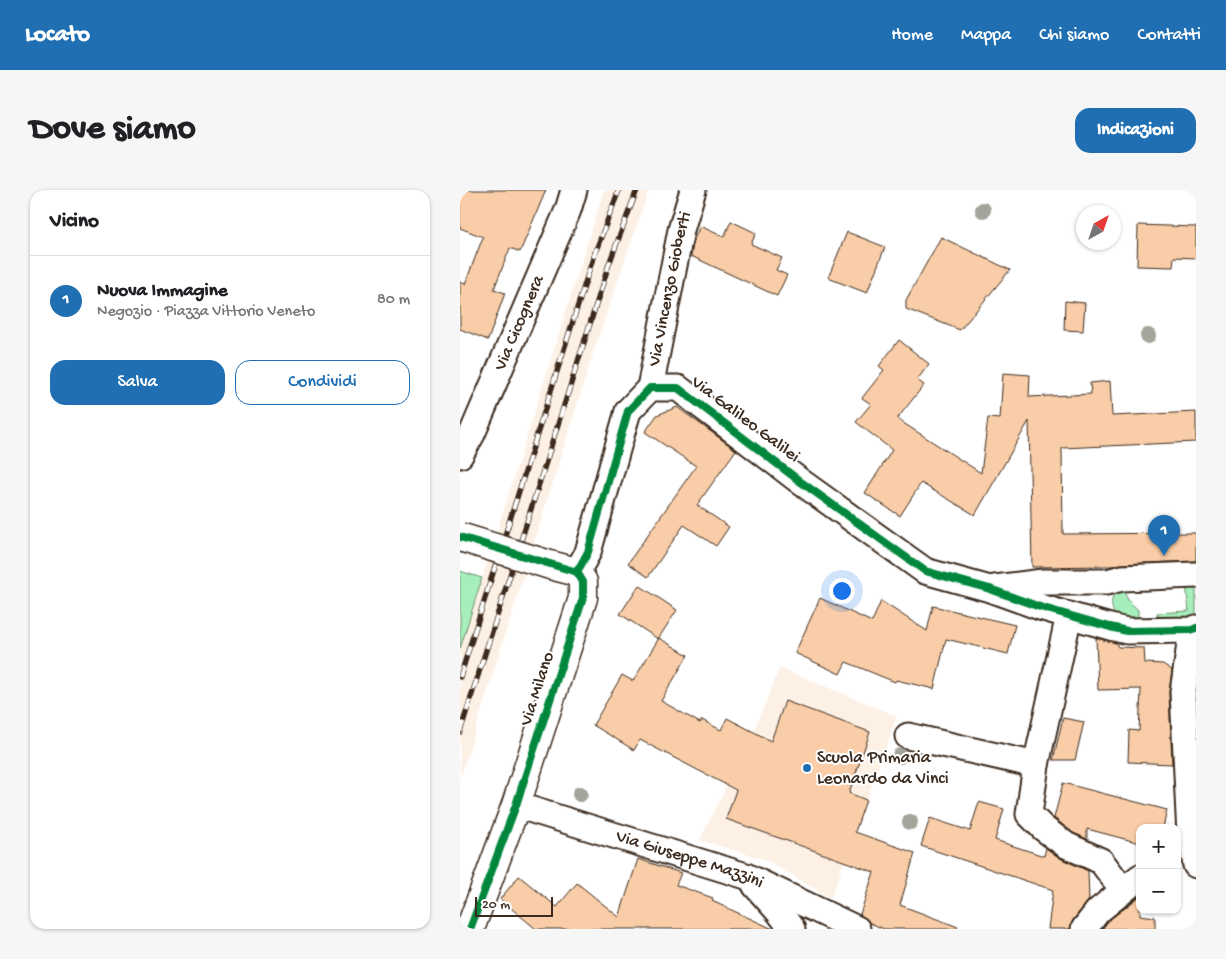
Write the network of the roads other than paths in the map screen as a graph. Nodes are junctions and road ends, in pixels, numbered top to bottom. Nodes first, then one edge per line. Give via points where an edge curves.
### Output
1 (574, 190) edge
2 (693, 190) edge
3 (650, 388) junction
4 (460, 455) edge
5 (460, 537) edge
6 (577, 572) junction
7 (1193, 576) edge
8 (1107, 582) junction
9 (990, 589) junction
10 (1068, 615) junction
11 (1110, 627) junction
12 (1194, 629) edge
13 (908, 736) dead end
14 (1036, 764) junction
15 (516, 805) junction
16 (1183, 841) edge
17 (1196, 865) edge
18 (746, 876) junction
19 (1132, 884) edge
20 (470, 929) edge
21 (792, 929) edge
22 (857, 929) edge
23 (1084, 929) edge

1 - 4 street, Via Cicognera via 472,434
2 - 3 street, Via Vincenzo Gioberti via 681,230
3 - 6 street via 628,411 588,552
3 - 9 street, Via Galileo Galilei via 678,388 925,571
5 - 6 street, bridge
6 - 15 street, Via Milano via 583,582 583,598
7 - 8 street via 1122,578
8 - 9 street via 1043,582
8 - 11 street via 1096,590 1092,604 1096,617
9 - 10 street, Via Galileo Galilei
10 - 11 street, Via Galileo Galilei
10 - 14 street
11 - 12 street, Via Galileo Galilei via 1128,631
12 - 16 street via 1183,692
13 - 14 street
14 - 19 street via 1029,814 1066,845 1101,861
15 - 18 street, Via Giuseppe Mazzini
15 - 20 street, Via Milano
16 - 17 street
18 - 21 street
18 - 22 street, Via Giuseppe Mazzini
19 - 23 street via 1098,911

